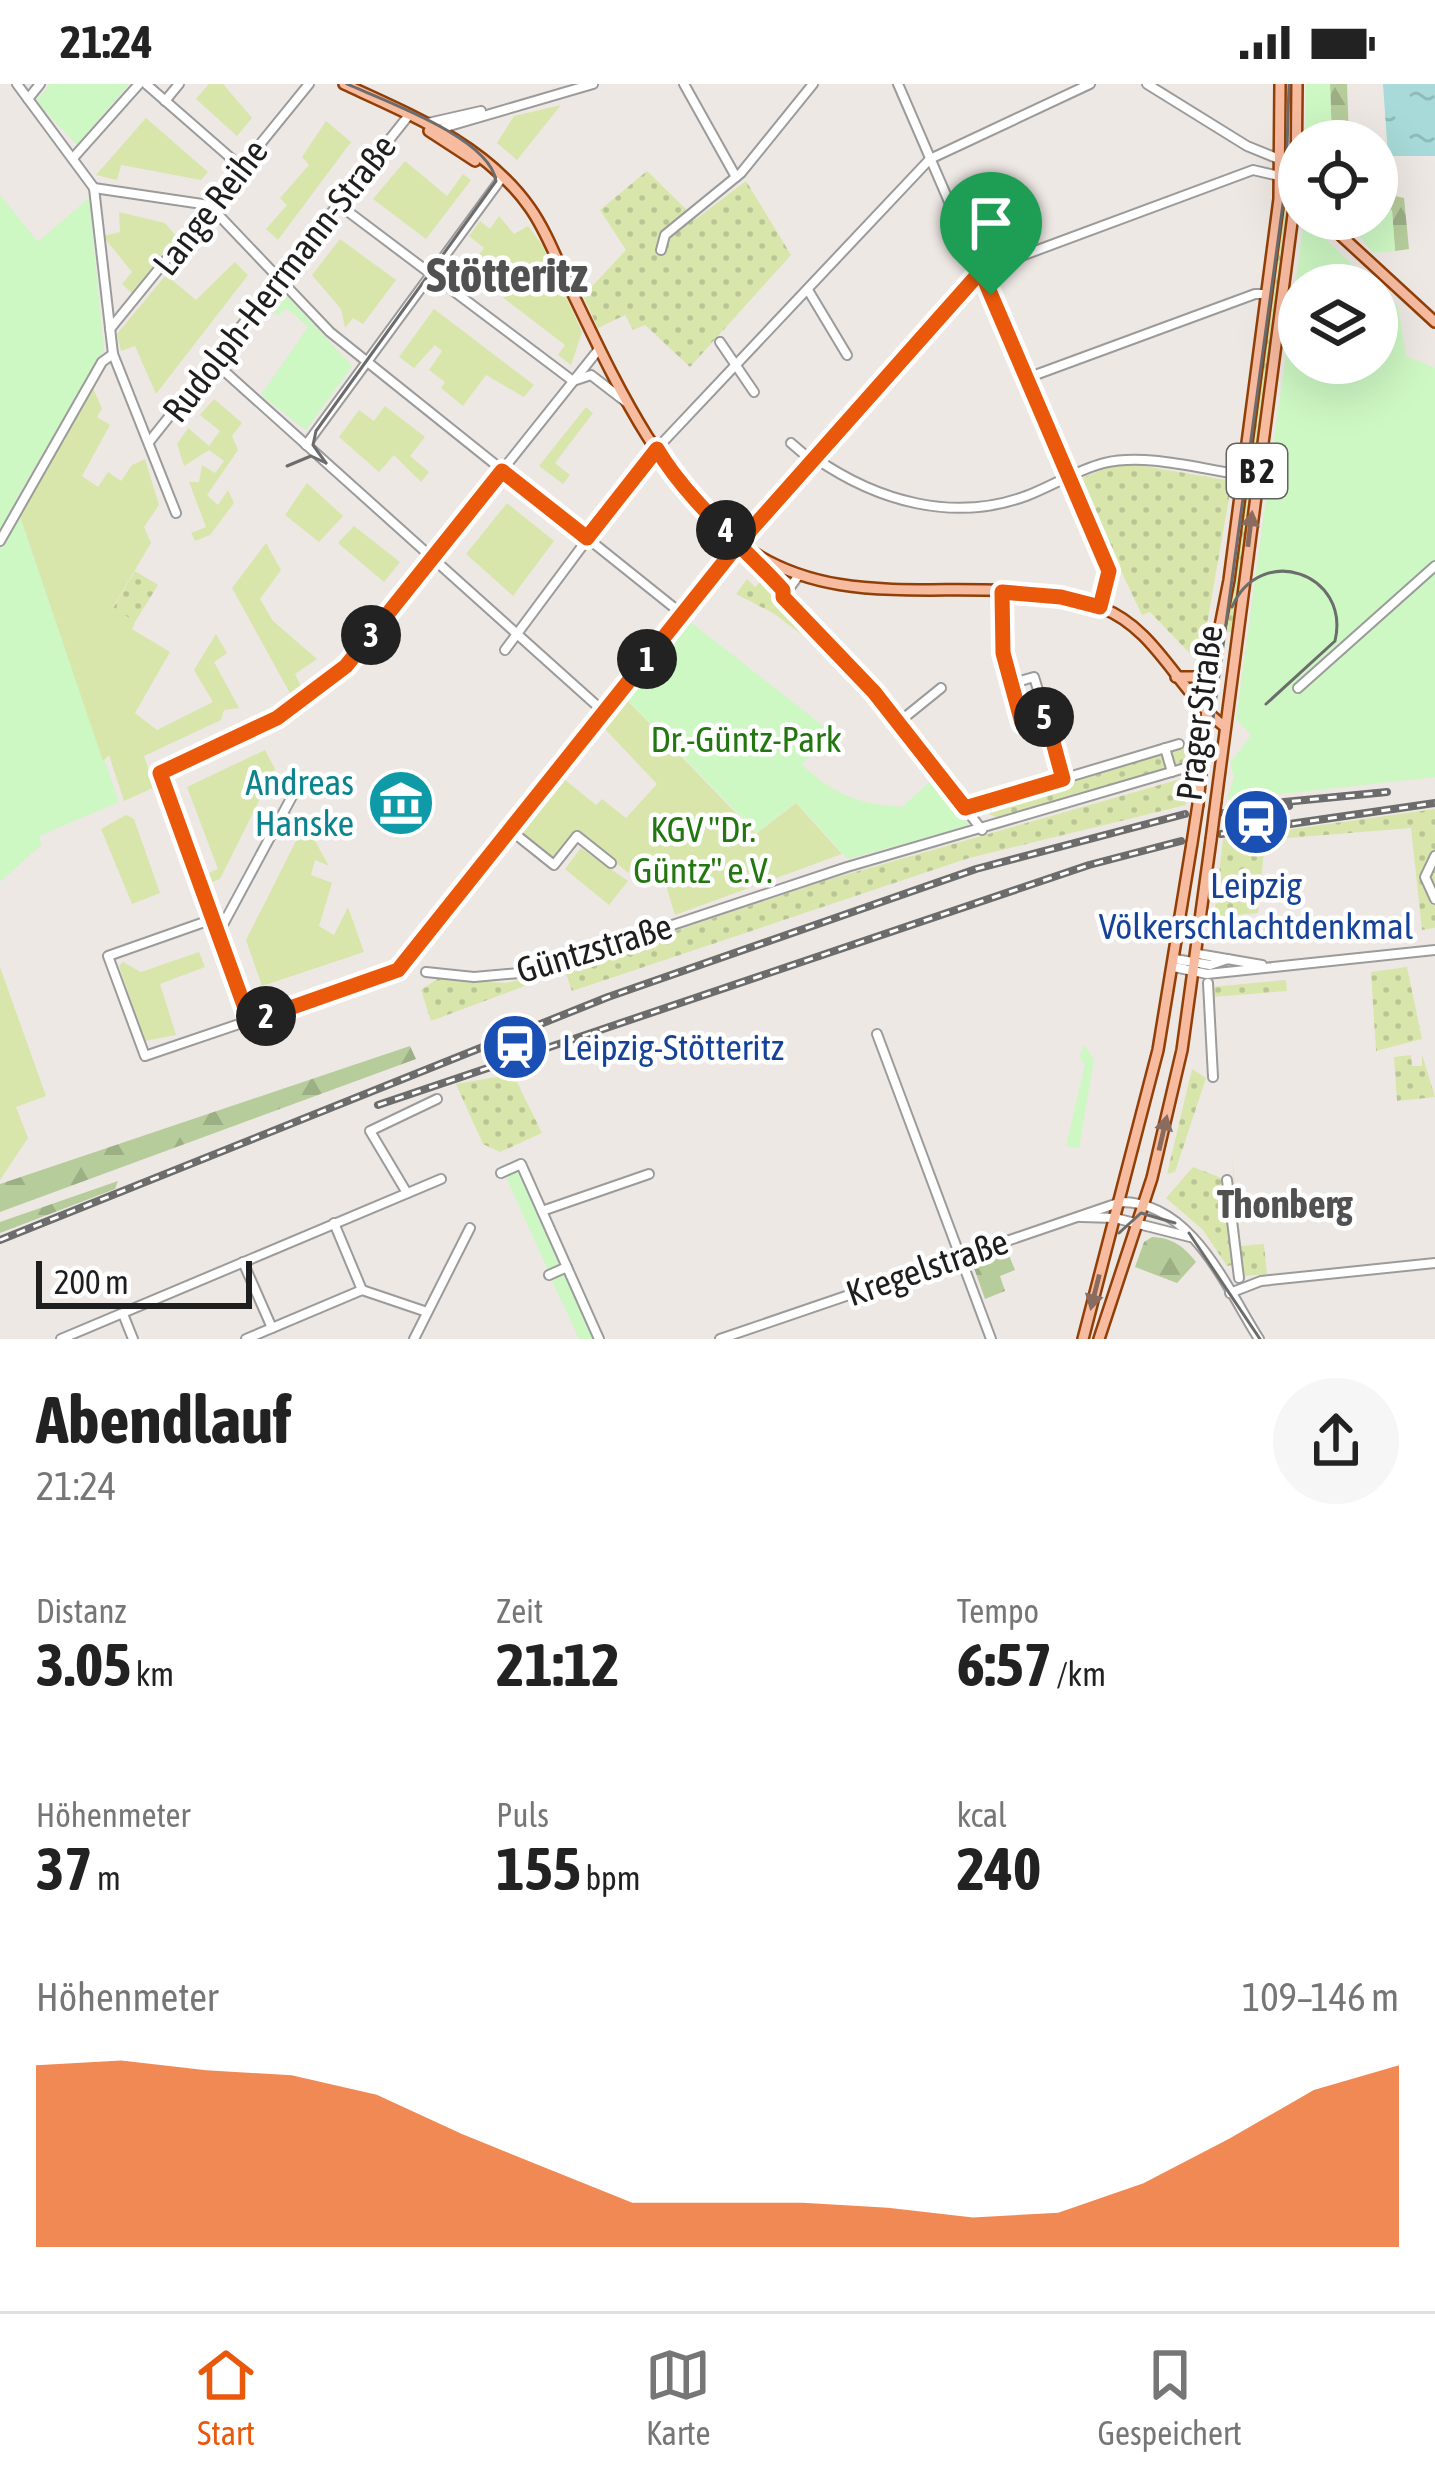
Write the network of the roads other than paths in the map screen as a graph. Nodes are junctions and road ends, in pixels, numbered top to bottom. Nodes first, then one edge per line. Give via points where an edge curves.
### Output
1 (17, 84) edge
2 (40, 84) edge
3 (142, 84) edge
4 (178, 84) edge
5 (310, 84) edge
6 (344, 84) edge
7 (592, 84) edge
8 (685, 84) edge
9 (813, 84) edge
10 (898, 84) edge
11 (1090, 84) edge
12 (1147, 84) edge
13 (1280, 84) edge
14 (1297, 84) edge
15 (568, 87) edge
16 (28, 99) junction
17 (165, 100) junction
18 (409, 115) junction
19 (1280, 120) edge
20 (1297, 120) edge
21 (434, 126) junction
22 (74, 157) junction
23 (930, 159) junction
24 (1278, 159) edge
25 (240, 166) junction
26 (490, 170) junction
27 (1278, 176) edge
28 (736, 177) junction
29 (501, 179) junction
30 (1278, 186) edge
31 (94, 188) junction
32 (338, 204) junction
33 (209, 205) junction
34 (1293, 240) edge
35 (1343, 240) edge
36 (661, 250) dead end
37 (981, 271) junction
38 (431, 274) junction
39 (280, 277) junction
40 (808, 290) junction
41 (1267, 294) junction
42 (1435, 322) edge
43 (109, 325) junction
44 (720, 342) dead end
45 (599, 349) junction
46 (113, 355) junction
47 (847, 355) dead end
48 (213, 362) junction
49 (366, 362) junction
50 (735, 365) junction
51 (1027, 378) junction
52 (573, 381) junction
53 (754, 392) dead end
54 (627, 403) junction
55 (148, 442) junction
56 (791, 442) dead end
57 (306, 445) junction
58 (657, 449) junction
59 (814, 459) junction
60 (502, 471) junction
61 (1243, 476) junction
62 (1069, 478) junction
63 (176, 513) dead end
64 (587, 538) junction
65 (0, 541) edge
66 (740, 542) junction
67 (432, 559) junction
68 (1435, 566) edge
69 (799, 575) junction
70 (783, 590) junction
71 (1002, 592) junction
72 (1100, 607) junction
73 (682, 614) junction
74 (517, 635) junction
75 (505, 650) dead end
76 (1176, 677) junction
77 (1210, 677) junction
78 (1010, 684) junction
79 (941, 688) dead end
80 (1298, 688) dead end
81 (604, 712) junction
82 (1205, 712) junction
83 (1046, 716) junction
84 (899, 722) junction
85 (1224, 726) junction
86 (1179, 744) dead end
87 (1166, 748) junction
88 (1186, 768) dead end
89 (1172, 772) junction
90 (1063, 779) junction
91 (304, 784) dead end
92 (965, 808) junction
93 (509, 829) junction
94 (982, 830) junction
95 (1435, 856) edge
96 (611, 863) dead end
97 (1435, 898) edge
98 (213, 919) junction
99 (218, 933) junction
100 (1435, 950) edge
101 (1175, 963) junction
102 (1197, 964) junction
103 (1264, 966) junction
104 (426, 972) dead end
105 (1208, 982) dead end
106 (250, 1022) junction
107 (877, 1034) dead end
108 (1213, 1077) dead end
109 (437, 1099) dead end
110 (501, 1173) dead end
111 (649, 1174) dead end
112 (441, 1178) dead end
113 (1227, 1180) dead end
114 (407, 1193) junction
115 (1121, 1202) junction
116 (1139, 1203) junction
117 (542, 1211) junction
118 (1074, 1216) junction
119 (1127, 1220) junction
120 (334, 1223) junction
121 (470, 1228) dead end
122 (1192, 1238) junction
123 (960, 1257) junction
124 (243, 1262) junction
125 (1435, 1263) edge
126 (567, 1268) junction
127 (549, 1275) dead end
128 (1239, 1278) dead end
129 (362, 1290) junction
130 (1230, 1293) junction
131 (427, 1312) junction
132 (123, 1313) junction
133 (272, 1328) junction
134 (61, 1339) edge
135 (133, 1339) edge
136 (246, 1339) edge
137 (414, 1339) edge
138 (599, 1339) edge
139 (720, 1339) edge
140 (991, 1339) edge
141 (1083, 1339) edge
142 (1099, 1339) edge
143 (1258, 1339) edge

1 - 16 street
2 - 16 street
3 - 17 street
3 - 22 street
4 - 17 street
5 - 25 street, Lange Reihe
6 - 18 main road
7 - 15 street
8 - 28 street
9 - 28 street
10 - 23 street
11 - 23 street
12 - 24 street
13 - 19 main road, Prager Straße
14 - 20 main road, Prager Straße
15 - 21 street
16 - 22 street
17 - 25 street
18 - 21 main road
18 - 26 main road
18 - 32 street, Rudolph-Herrmann-Straße
21 - 26 main road
22 - 31 street
23 - 37 street
23 - 40 street
25 - 33 street, Lange Reihe
26 - 29 main road
27 - 37 street via 1253,170
28 - 36 street via 665,235
29 - 38 street
29 - 45 main road via 530,208
30 - 41 main road, Prager Straße / B 2
31 - 33 street
31 - 43 street
32 - 38 street
32 - 39 street, Rudolph-Herrmann-Straße
33 - 39 street
33 - 43 street, Lange Reihe
85 -> 34 main road, Prager Straße / B 2
35 - 42 main road
37 - 51 street
37 - 59 street
38 - 49 street
38 - 52 street
39 - 48 street, Rudolph-Herrmann-Straße
39 - 49 street
40 - 47 street
40 - 50 street
41 - 51 street
41 - 61 main road, Prager Straße / B 2
43 - 46 street
44 - 50 street
45 - 52 street
45 - 54 main road
46 - 55 street
46 - 65 street
48 - 55 street, Rudolph-Herrmann-Straße
48 - 57 street
49 - 57 street
49 - 60 street
50 - 53 street
50 - 58 street
51 - 62 street
52 - 54 street via 591,375
52 - 60 street
54 - 58 main road
55 - 63 street
56 - 59 street
57 - 67 street
58 - 64 street
58 - 66 main road
59 - 62 street via 883,495 937,507 1005,502
59 - 66 street
60 - 64 street
60 - 67 street
61 - 62 street via 1130,460
61 - 77 main road, Prager Straße / B 2
62 - 72 street via 1109,571
64 - 73 street
64 - 74 street
66 - 69 main road
66 - 70 street
66 - 73 street
67 - 74 street
67 - 98 street via 318,692 160,773
68 - 80 street
69 - 70 street
69 - 71 main road via 876,591
70 - 84 street
71 - 72 main road
71 - 78 street
72 - 76 main road via 1134,627
73 - 81 street
74 - 75 street
74 - 81 street
76 - 77 main road
76 - 82 main road
77 - 82 main road, Prager Straße / B 2
78 - 83 street via 1034,677
78 - 83 street via 1022,723
79 - 84 street
81 - 93 street
82 - 85 main road
82 - 101 main road, Prager Straße / B 2, bridge
83 - 90 street
84 - 92 street
85 - 102 main road, Prager Straße / B 2, bridge
86 - 87 street
87 - 89 street
87 - 90 street
88 - 89 street, Güntzstraße
89 - 94 street, Güntzstraße
90 - 92 street
91 - 99 street
92 - 94 street
93 - 96 street via 554,865 577,836
93 - 106 street via 398,970
94 - 104 street, Güntzstraße via 532,972
95 - 97 street via 1425,877
98 - 99 street
98 - 106 street via 108,956 145,1056
99 - 106 street
100 - 103 street
101 - 102 street
101 - 115 main road, Prager Straße / B 2
102 - 103 street
102 - 103 street
116 -> 102 main road, Prager Straße / B 2
105 - 108 street
107 - 123 street
109 - 114 street via 370,1131
110 - 117 street via 520,1164
111 - 117 street
112 - 114 street
113 - 128 street
114 - 120 street
115 - 116 street, Kregelstraße
115 - 118 street, Kregelstraße
115 - 119 main road, Prager Straße / B 2
116 - 119 main road, Prager Straße / B 2
116 - 122 street
117 - 126 street
118 - 119 street
118 - 123 street, Kregelstraße
119 - 122 street
119 -> 141 main road, Prager Straße / B 2
119 - 142 main road, Prager Straße / B 2
120 - 124 street
120 - 129 street
121 - 131 street
122 - 130 street
123 - 139 street, Kregelstraße
123 - 140 street
124 - 132 street
124 - 133 street
125 - 130 street via 1261,1281
126 - 127 street
126 - 138 street
129 - 131 street
129 - 133 street
130 - 143 street
131 - 137 street
132 - 134 street
132 - 135 street
133 - 136 street

